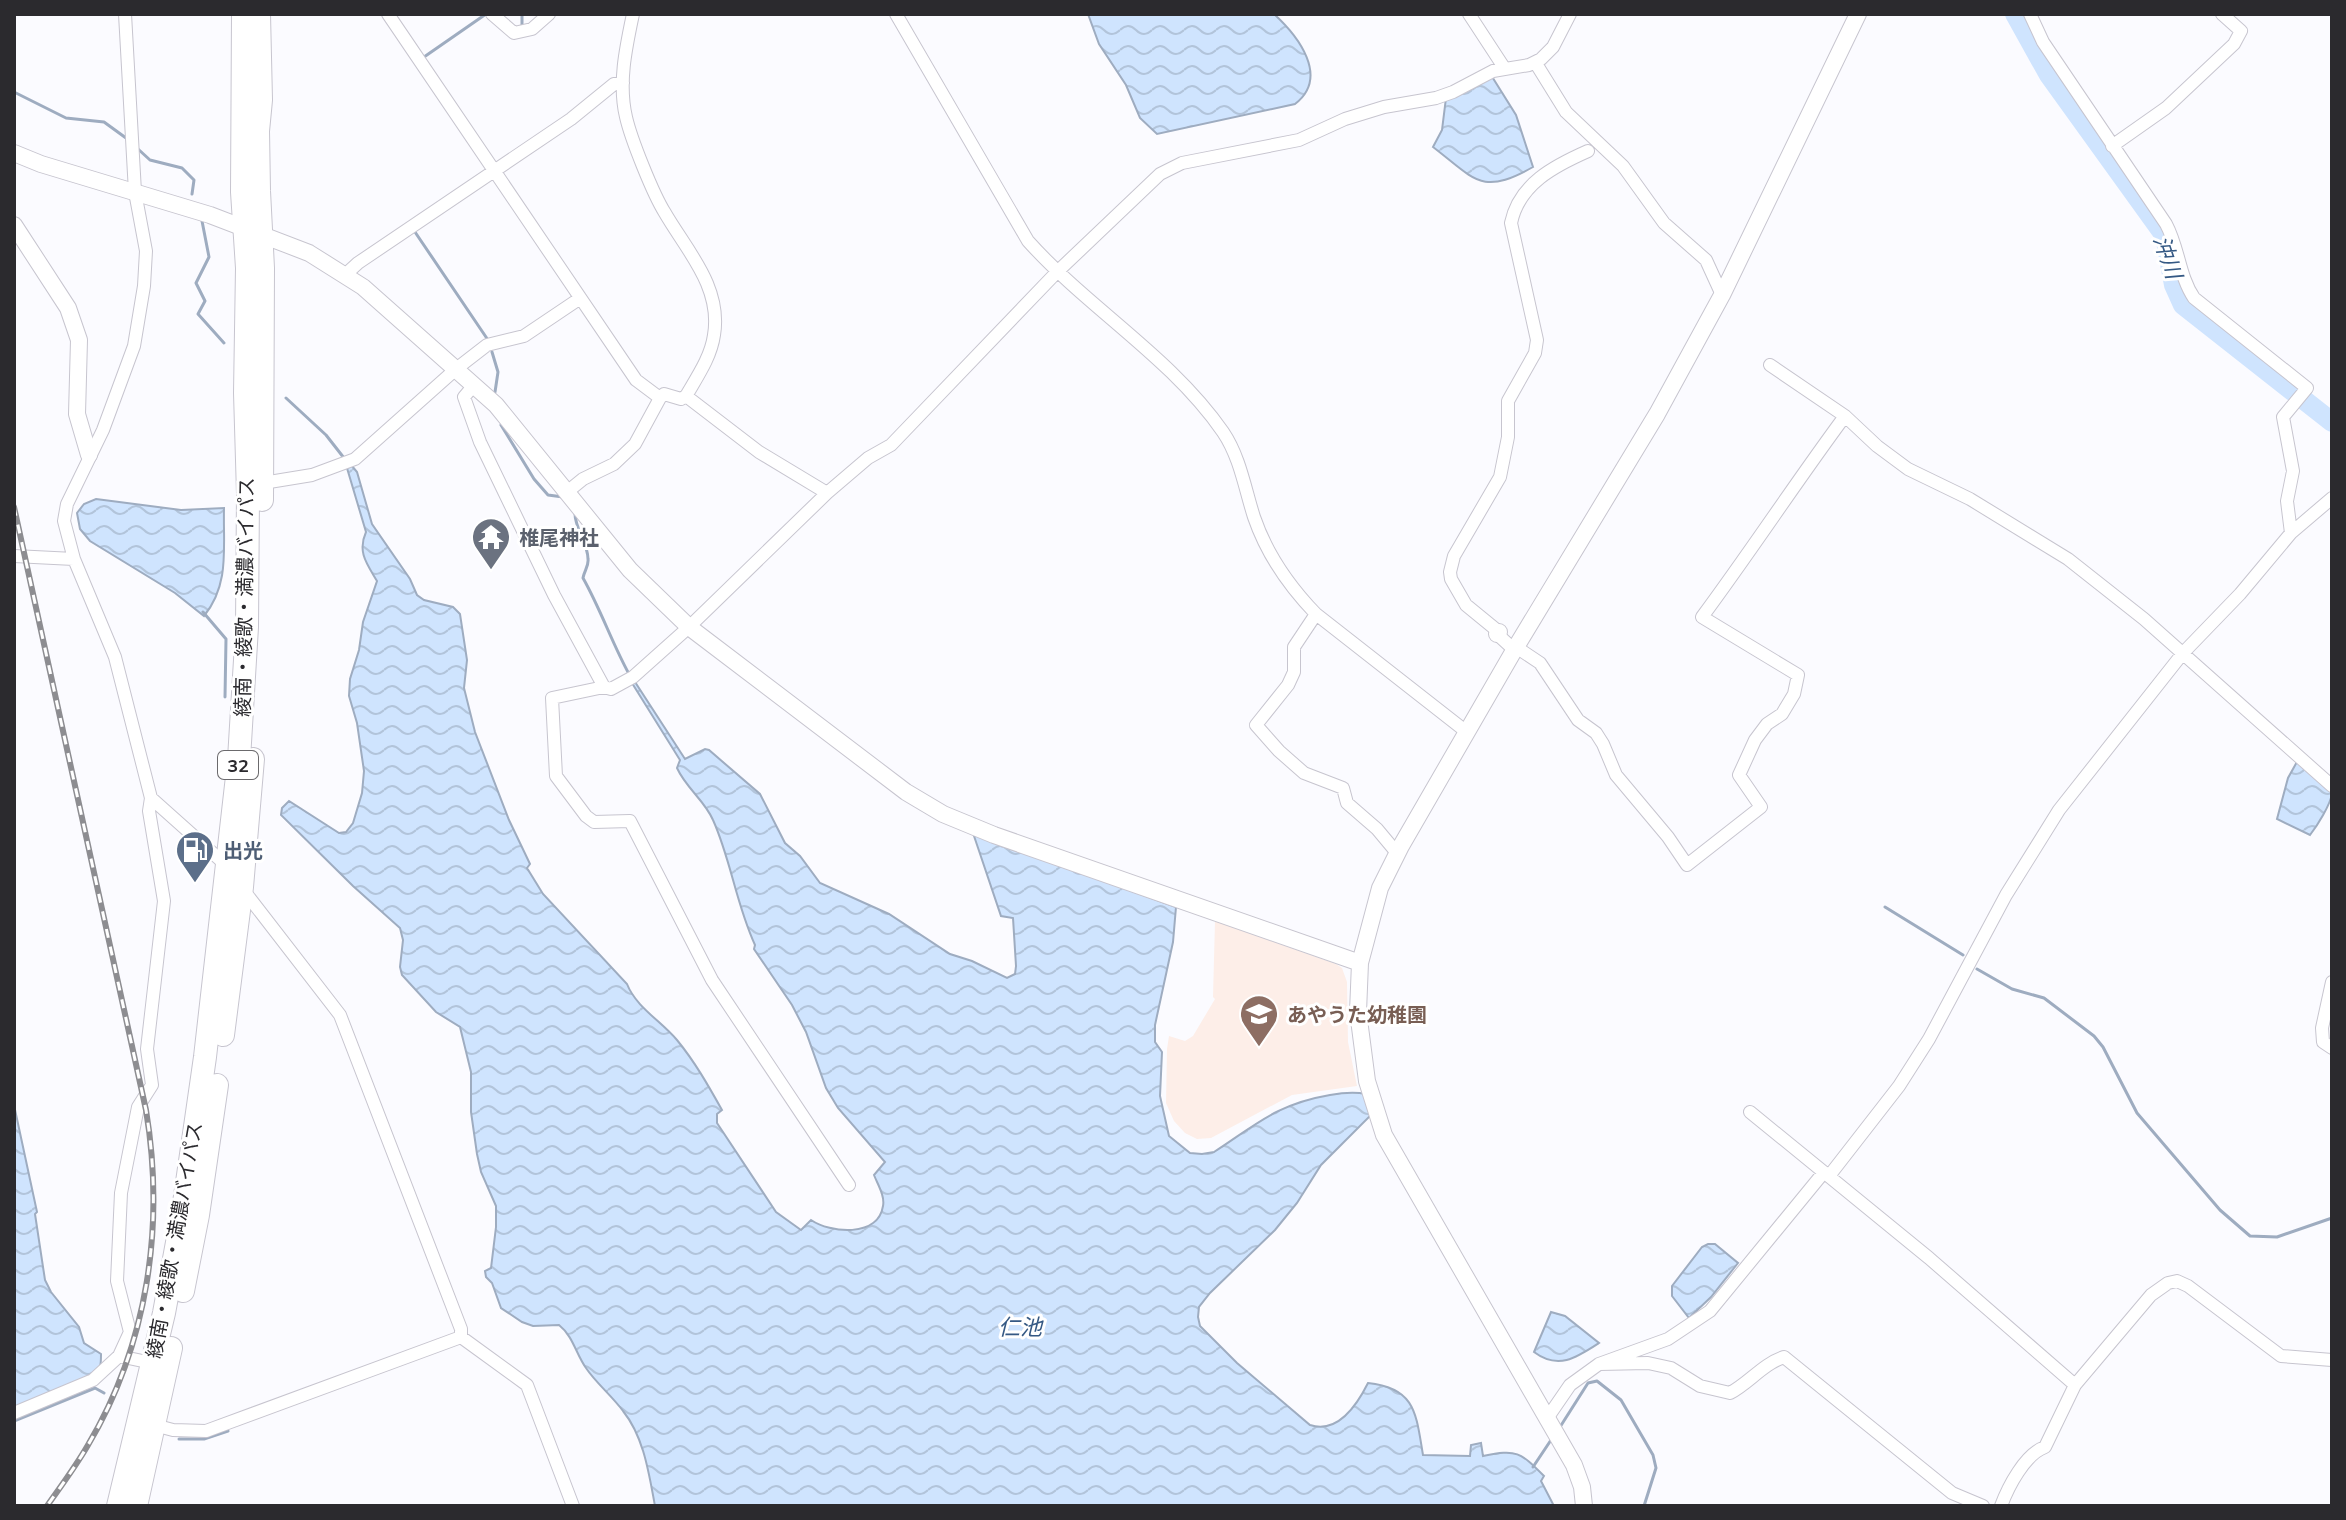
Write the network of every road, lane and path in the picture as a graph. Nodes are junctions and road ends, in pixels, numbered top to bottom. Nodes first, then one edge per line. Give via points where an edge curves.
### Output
1 (125, 14) edge
2 (243, 14) edge
3 (259, 14) edge
4 (388, 14) edge
5 (492, 14) edge
6 (549, 14) edge
7 (633, 14) edge
8 (896, 14) edge
9 (1469, 14) edge
10 (1570, 14) edge
11 (1858, 14) edge
12 (2030, 14) edge
13 (2222, 14) edge
14 (1535, 62) junction
15 (1505, 69) junction
16 (623, 83) junction
17 (2112, 146) junction
18 (1588, 151) dead end
19 (14, 153) edge
20 (495, 171) junction
21 (135, 192) junction
22 (14, 225) edge
23 (253, 232) junction
24 (1056, 273) junction
25 (346, 274) junction
26 (1722, 295) junction
27 (579, 299) junction
28 (1770, 365) dead end
29 (456, 369) junction
30 (474, 385) junction
31 (686, 396) junction
32 (660, 398) junction
33 (1845, 416) junction
34 (89, 455) junction
35 (263, 483) junction
36 (567, 492) junction
37 (827, 493) junction
38 (2332, 498) edge
39 (2291, 533) junction
40 (14, 556) edge
41 (74, 559) junction
42 (1316, 614) junction
43 (689, 627) junction
44 (1516, 647) junction
45 (2183, 653) junction
46 (604, 687) junction
47 (1468, 733) junction
48 (2332, 786) edge
49 (151, 798) junction
50 (1397, 853) junction
51 (228, 867) junction
52 (242, 887) junction
53 (1360, 963) junction
54 (2332, 982) edge
55 (2332, 1048) edge
56 (1750, 1112) dead end
57 (1826, 1174) junction
58 (849, 1185) dead end
59 (461, 1337) junction
60 (119, 1356) junction
61 (2332, 1360) edge
62 (152, 1363) junction
63 (1599, 1364) junction
64 (2075, 1385) junction
65 (14, 1413) edge
66 (1550, 1420) junction
67 (154, 1425) junction
68 (118, 1506) edge
69 (136, 1506) edge
70 (573, 1506) edge
71 (1584, 1506) edge
72 (1983, 1506) edge
73 (2001, 1506) edge

1 - 21 street
2 - 23 highway, 綾南・綾歌・満濃バイパス / 32 via 242,192
3 - 23 highway, 綾南・綾歌・満濃バイパス / 32 via 261,100
4 - 20 street
5 - 6 street via 514,33 532,29
7 - 16 street
8 - 24 street via 1028,241
9 - 15 street
10 - 14 street via 1553,47
11 - 26 street
12 - 17 street
13 - 17 street via 2241,31 2234,44 2166,108
14 - 15 street
14 - 26 street via 1566,112 1623,166 1664,223 1706,260
15 - 24 street via 1453,92 1345,119 1299,140 1182,163 1148,184
16 - 20 street via 614,84
16 - 31 street via 628,125 663,211 710,290 715,335
17 - 39 street via 2172,234 2194,298 2307,388 2283,417 2293,471 2287,501
18 - 44 street via 1531,184 1515,206 1511,223 1537,340 1535,353 1508,401 1500,477 1450,572 1466,605
19 - 21 street
20 - 25 street
20 - 27 street
21 - 23 street
21 - 34 street via 146,251 134,346
22 - 34 street via 68,308 79,340 77,414
23 - 25 street
23 - 35 highway, 綾南・綾歌・満濃バイパス / 32
23 - 51 highway, 綾南・綾歌・満濃バイパス / 32 via 247,268 245,393 247,627
24 - 37 street via 891,445
24 - 42 street via 1135,338 1226,435 1255,521 1276,564
25 - 29 street
26 - 44 street via 1657,414
27 - 29 street via 524,336 487,345
27 - 32 street via 636,380
28 - 33 street
29 - 30 street
29 - 35 street via 348,462
30 - 36 street
30 - 46 street via 464,397 480,442
31 - 32 street
31 - 37 street via 759,452
32 - 36 street via 635,444 614,464
33 - 44 street via 1702,617 1798,675 1794,694 1755,740 1739,775 1761,807 1687,865 1616,775 1596,733 1578,720 1540,663
33 - 45 street via 1908,469 1970,499 2068,559
34 - 41 street via 64,521
35 - 52 highway, 綾南・綾歌・満濃バイパス / 32 via 255,733
36 - 43 street via 630,570
37 - 43 street
38 - 39 street
39 - 45 street
40 - 41 street
41 - 49 street via 115,657
42 - 47 street
42 - 50 street via 1294,647 1288,685 1256,725 1304,773 1343,788 1347,803
43 - 46 street via 631,678 611,689
43 - 53 street via 906,792 943,814
44 - 47 street
45 - 48 street
45 - 57 street via 2059,810 1899,1086
46 - 58 street via 552,698 556,776 594,822 630,821 712,980
47 - 50 street
49 - 51 street
49 - 60 street via 163,920 147,1049 152,1085 138,1107 121,1193 117,1281 130,1332
50 - 53 street via 1380,888
51 - 52 street
51 - 62 highway, 綾南・綾歌・満濃バイパス / 32 via 183,1210
52 - 59 street via 340,1015
52 - 67 highway, 綾南・綾歌・満濃バイパス / 32 via 198,1215
53 - 66 street via 1360,1036 1384,1135
54 - 55 street via 2322,1028 2323,1042
56 - 57 street
57 - 63 street via 1710,1311 1668,1339
57 - 64 street
59 - 67 street via 206,1431
59 - 70 street via 527,1385
60 - 62 street
60 - 65 street via 93,1380
61 - 64 street via 2281,1356 2177,1281 2151,1295
62 - 68 highway, 綾南・綾歌・満濃バイパス / 32
63 - 66 street via 1570,1385
63 - 72 street via 1671,1368 1700,1386 1730,1393 1784,1357 1952,1493
64 - 73 street via 2045,1447 2035,1450
66 - 71 street via 1582,1487
67 - 69 highway, 綾南・綾歌・満濃バイパス / 32

